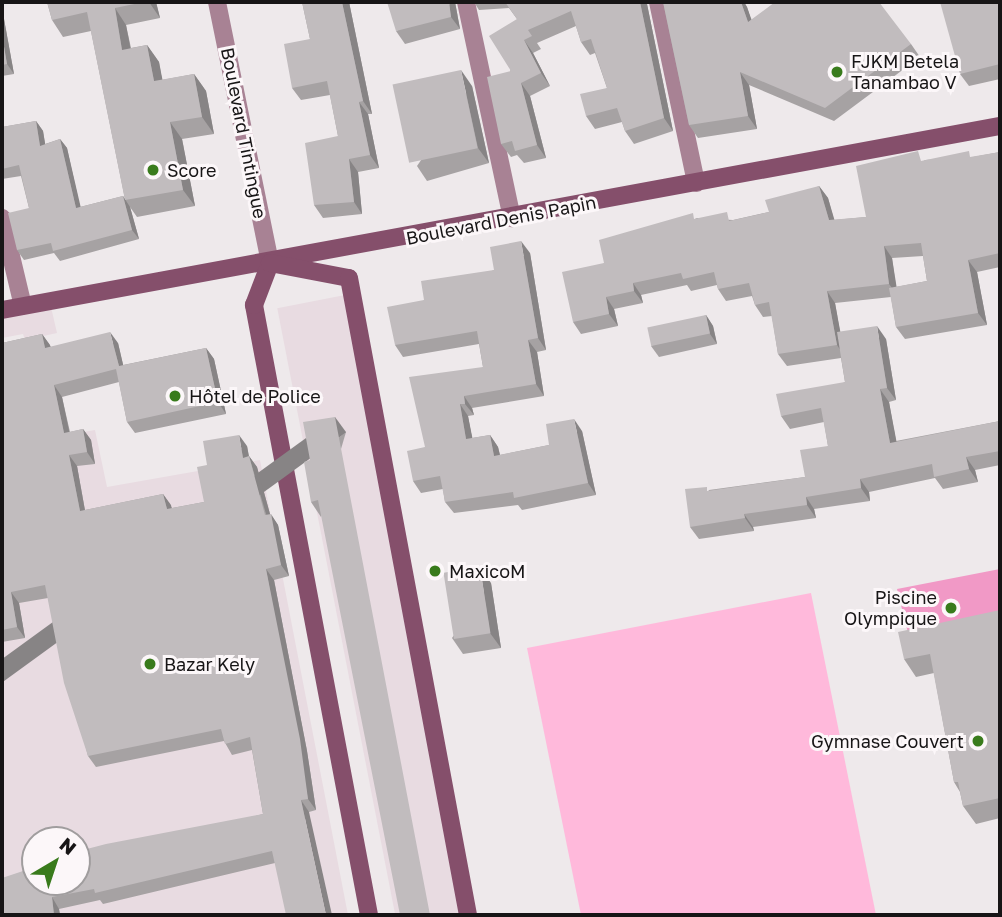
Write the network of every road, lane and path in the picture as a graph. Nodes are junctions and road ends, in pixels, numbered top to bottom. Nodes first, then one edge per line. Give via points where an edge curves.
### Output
1 (217, 2) edge
2 (466, 2) edge
3 (658, 2) edge
4 (1000, 126) edge
5 (696, 183) junction
6 (2, 218) edge
7 (512, 218) junction
8 (270, 263) junction
9 (23, 306) junction
10 (2, 310) edge
11 (369, 915) edge
12 (468, 915) edge

1 - 8 street, Boulevard Tintingue
2 - 7 street
3 - 5 street
4 - 5 street, Boulevard Denis Papin
5 - 7 street, Boulevard Denis Papin
6 - 9 street
7 - 8 street, Boulevard Denis Papin
8 - 9 street, Boulevard Denis Papin
8 - 11 street via 254,305
8 - 12 street via 349,278
9 - 10 street, Boulevard Denis Papin

